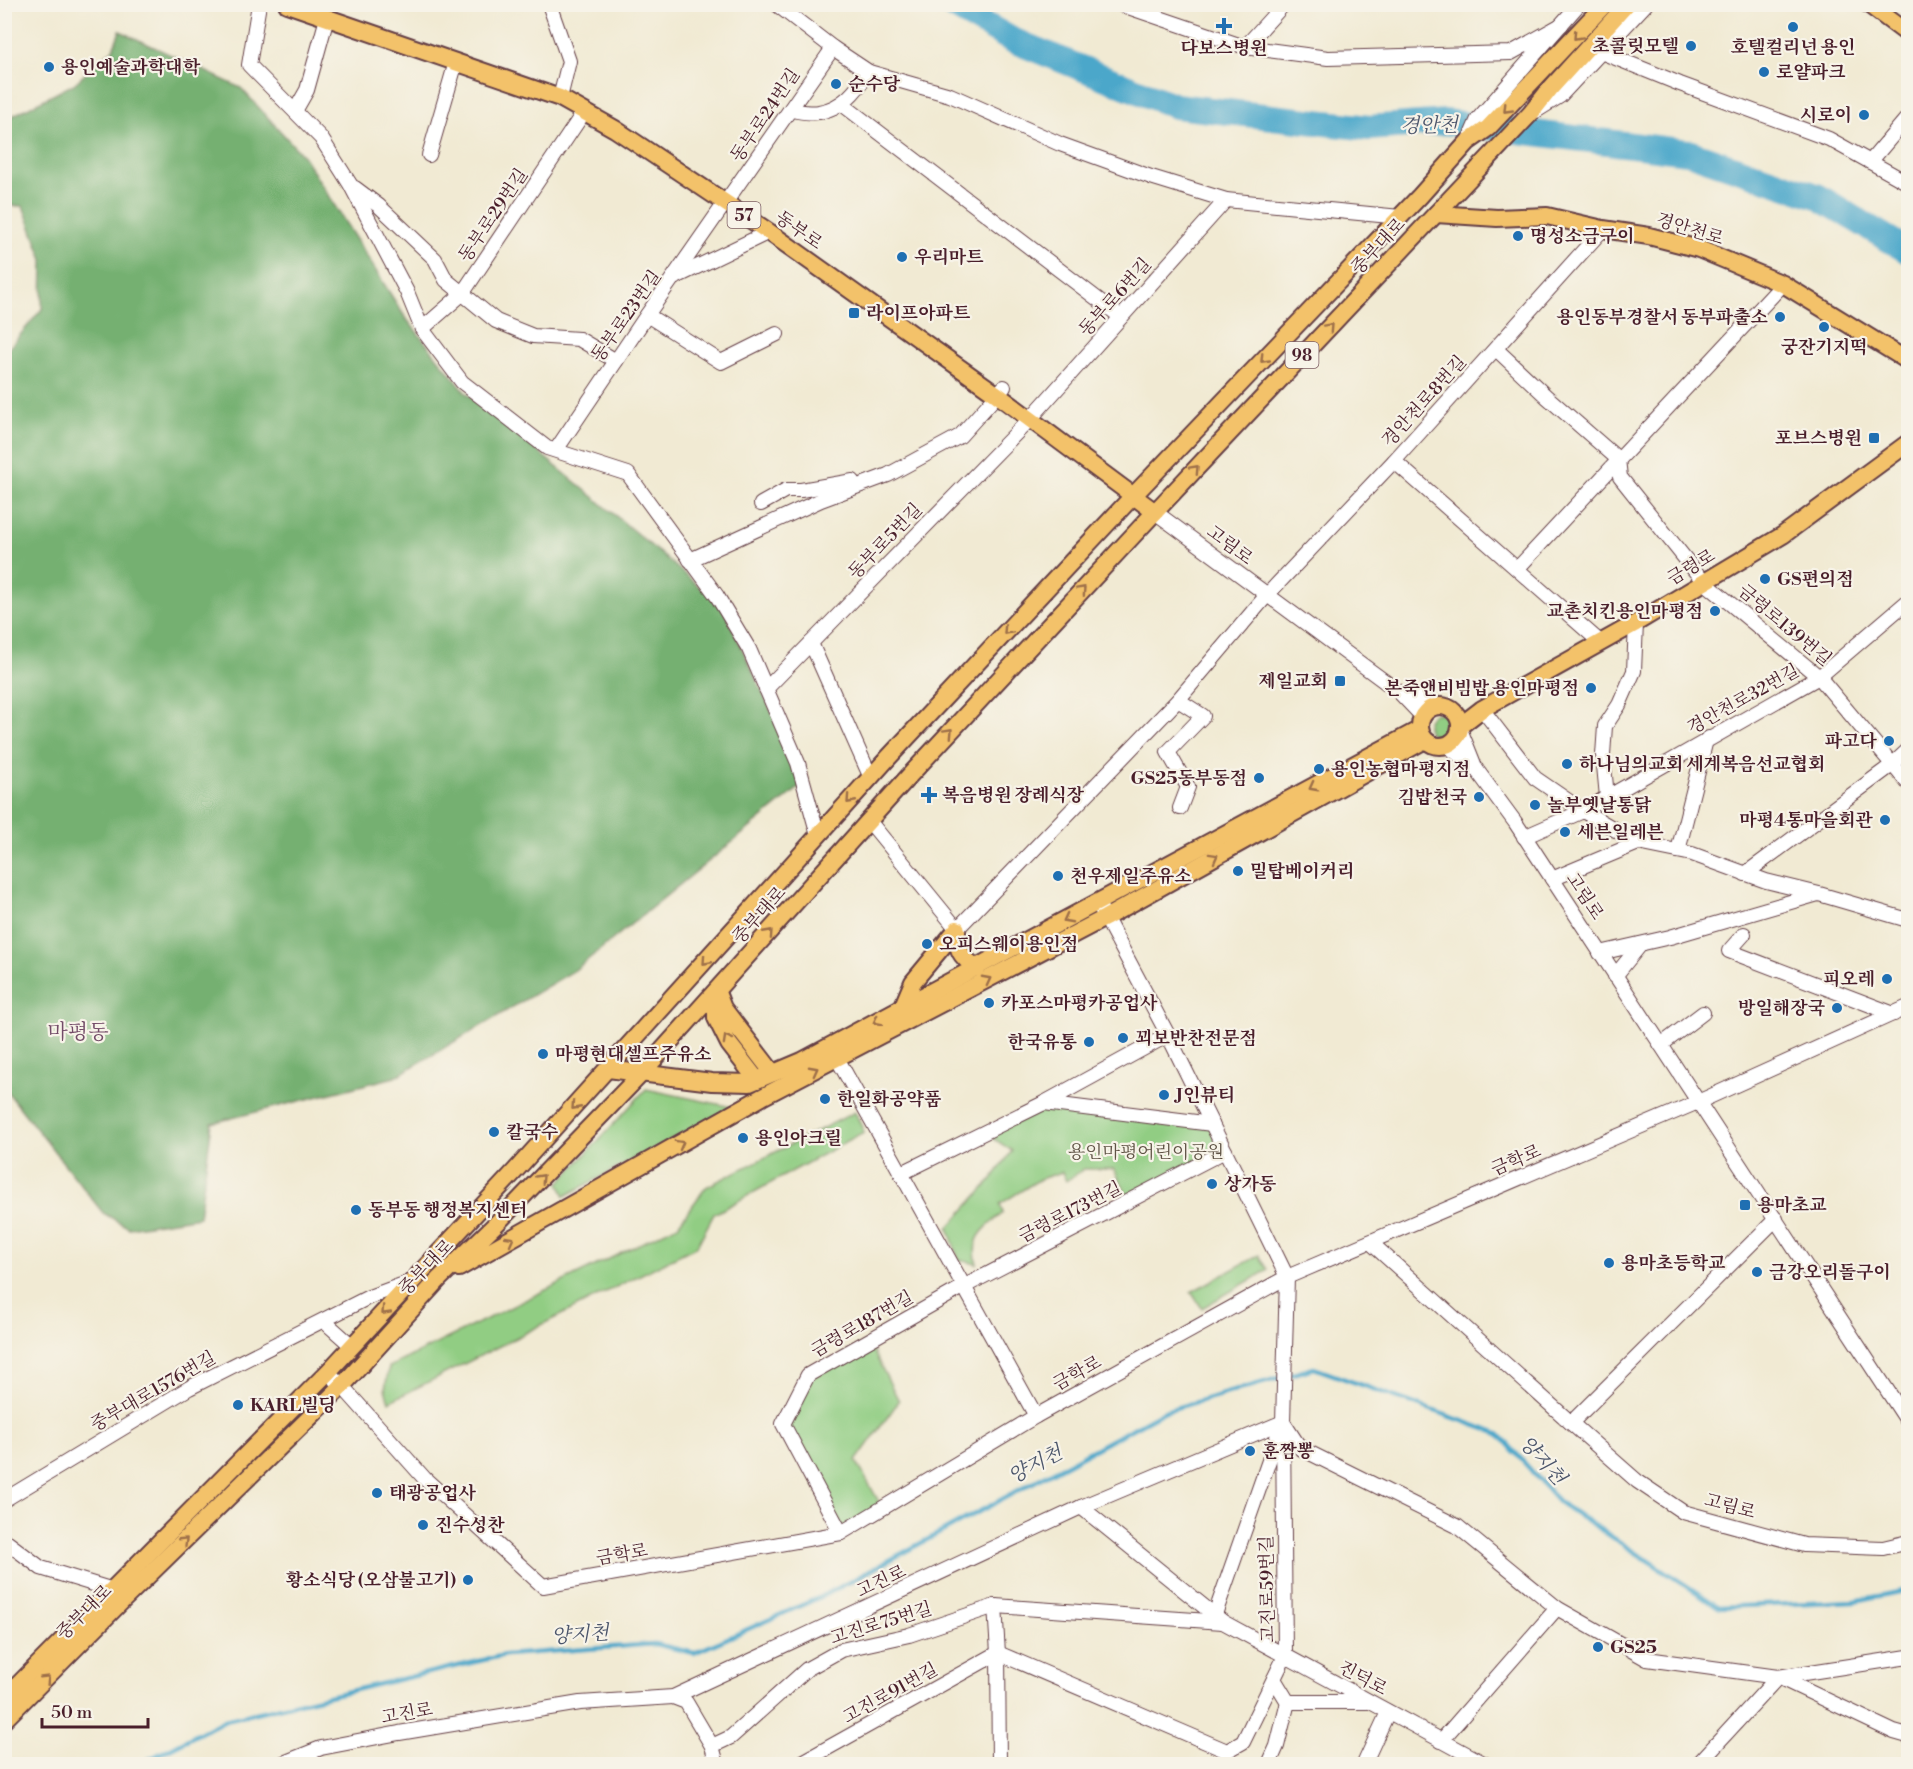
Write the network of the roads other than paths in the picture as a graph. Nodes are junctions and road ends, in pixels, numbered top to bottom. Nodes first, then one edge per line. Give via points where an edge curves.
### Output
1 (259, 4) edge
2 (287, 4) edge
3 (549, 4) edge
4 (776, 4) edge
5 (1119, 4) edge
6 (1284, 4) edge
7 (1579, 4) edge
8 (1605, 4) edge
9 (1627, 4) edge
10 (1646, 4) edge
11 (1868, 4) edge
12 (327, 18) junction
13 (1561, 25) junction
14 (1908, 34) edge
15 (1245, 46) junction
16 (833, 48) junction
17 (1600, 52) junction
18 (456, 63) junction
19 (1576, 68) junction
20 (869, 72) junction
21 (560, 98) junction
22 (842, 104) junction
23 (791, 110) junction
24 (295, 111) junction
25 (584, 112) junction
26 (1908, 117) edge
27 (1468, 142) junction
28 (429, 154) dead end
29 (1870, 162) junction
30 (1908, 183) edge
31 (350, 184) junction
32 (1226, 200) junction
33 (727, 203) junction
34 (1436, 214) junction
35 (1400, 217) junction
36 (1603, 229) junction
37 (769, 232) junction
38 (673, 279) junction
39 (1783, 284) junction
40 (462, 294) junction
41 (647, 315) junction
42 (1121, 317) junction
43 (422, 329) junction
44 (777, 334) dead end
45 (1496, 349) junction
46 (616, 361) junction
47 (1908, 361) edge
48 (1000, 391) junction
49 (1030, 419) junction
50 (1908, 442) edge
51 (556, 450) junction
52 (1617, 459) junction
53 (1394, 461) junction
54 (888, 475) junction
55 (1133, 496) junction
56 (761, 504) dead end
57 (1155, 512) junction
58 (690, 560) junction
59 (1517, 568) junction
60 (1703, 581) junction
61 (1267, 595) junction
62 (1908, 601) edge
63 (1636, 623) junction
64 (1600, 642) junction
65 (811, 643) junction
66 (1819, 677) junction
67 (766, 689) junction
68 (1399, 692) junction
69 (1178, 700) junction
70 (1443, 706) junction
71 (1482, 709) junction
72 (1422, 728) junction
73 (1460, 728) junction
74 (1711, 737) junction
75 (1447, 745) junction
76 (1908, 750) edge
77 (1892, 765) junction
78 (1476, 769) junction
79 (871, 778) junction
80 (1908, 783) edge
81 (1607, 797) junction
82 (1180, 808) dead end
83 (1583, 811) junction
84 (869, 821) junction
85 (818, 836) junction
86 (1524, 837) junction
87 (1638, 843) junction
88 (1678, 851) junction
89 (1745, 874) junction
90 (1552, 879) junction
91 (1819, 894) junction
92 (1102, 910) junction
93 (1908, 920) edge
94 (957, 929) junction
95 (1744, 934) dead end
96 (1641, 944) junction
97 (1600, 953) junction
98 (977, 968) junction
99 (1616, 976) junction
100 (716, 992) junction
101 (1908, 1007) edge
102 (902, 1008) junction
103 (1703, 1014) dead end
104 (1894, 1014) junction
105 (1167, 1035) junction
106 (1661, 1045) junction
107 (837, 1058) junction
108 (608, 1069) junction
109 (641, 1074) junction
110 (765, 1076) junction
111 (1698, 1102) junction
112 (1044, 1103) junction
113 (1212, 1124) junction
114 (1225, 1151) junction
115 (902, 1173) junction
116 (1776, 1219) junction
117 (1370, 1242) junction
118 (1287, 1277) junction
119 (440, 1278) junction
120 (413, 1281) junction
121 (963, 1287) junction
122 (324, 1321) junction
123 (352, 1346) junction
124 (328, 1372) junction
125 (342, 1386) junction
126 (1036, 1416) junction
127 (1283, 1416) junction
128 (1908, 1422) edge
129 (1571, 1423) junction
130 (4, 1500) edge
131 (1081, 1507) junction
132 (841, 1533) junction
133 (4, 1540) edge
134 (1908, 1542) edge
135 (113, 1590) junction
136 (995, 1606) junction
137 (1557, 1608) junction
138 (1219, 1620) junction
139 (998, 1653) junction
140 (1286, 1656) junction
141 (1908, 1657) edge
142 (1778, 1677) junction
143 (1274, 1679) junction
144 (673, 1697) junction
145 (4, 1699) edge
146 (1288, 1702) junction
147 (1370, 1702) junction
148 (1388, 1712) junction
149 (4, 1720) edge
150 (1908, 1736) edge
151 (1441, 1740) junction
152 (712, 1746) junction
153 (280, 1764) edge
154 (717, 1764) edge
155 (799, 1764) edge
156 (999, 1764) edge
157 (1269, 1764) edge
158 (1364, 1764) edge
159 (1484, 1764) edge
160 (1698, 1764) edge

1 - 24 street via 249,65
2 - 12 main road, 동부로 / 57
3 - 21 street via 569,61
4 - 16 street
5 - 15 street
6 - 15 street
7 - 13 street
8 -> 27 main road, 중부대로 / 98 via 1488,128
9 - 19 main road, 중부대로 / 98
10 - 17 street
11 - 14 main road
12 - 18 main road, 동부로 / 57
12 - 24 street via 307,90
13 - 15 street via 1511,53 1328,57
13 - 27 street via 1478,119
16 - 20 street
16 - 23 street, 동부로24번길
17 - 19 street
17 - 29 street via 1829,139
18 - 21 main road, 동부로 / 57
18 - 28 street
19 - 34 main road, 중부대로 / 98
20 - 22 street
20 - 32 street via 950,95 1060,144
21 - 25 main road, 동부로 / 57
22 - 23 street via 818,112
22 - 42 street
23 - 33 street, 동부로24번길
24 - 31 street via 321,138
25 - 33 main road, 동부로 / 57
25 - 40 street, 동부로29번길
26 - 29 street
27 - 35 main road, 중부대로 / 98
29 - 30 street
31 - 40 street via 435,259 446,280
31 - 43 street via 407,292
32 - 35 street
32 - 42 street, 동부로6번길
33 - 37 main road, 동부로 / 57
33 - 38 street, 동부로23번길
34 - 36 main road, 경안천로 via 1547,216
57 -> 34 main road, 중부대로 / 98
35 -> 55 main road, 중부대로 / 98
36 - 39 main road, 경안천로 via 1699,249
36 - 45 street, 경안천로8번길
37 - 38 street
37 - 48 main road, 동부로 / 57
38 - 41 street, 동부로23번길
39 - 47 main road, 경안천로
39 - 52 street
40 - 43 street, 동부로29번길
40 - 46 street via 496,321 533,336 579,339
41 - 44 street via 721,362
41 - 46 street, 동부로23번길
42 - 49 street, 동부로6번길
43 - 51 street via 462,382 548,448
45 - 52 street
45 - 53 street, 경안천로8번길
46 - 51 street, 동부로23번길
48 - 49 main road, 동부로 / 57
48 - 54 street via 960,436
49 - 55 main road, 동부로 / 57
49 - 65 street, 동부로5번길
50 - 60 main road, 금령로 via 1783,535
51 - 58 street via 628,474
52 - 59 street
52 - 60 street, 금령로139번길 via 1620,477
53 - 59 street
53 - 61 street, 경안천로8번길
54 - 56 street via 786,490
54 - 58 street via 820,500
55 - 57 main road, 동부로 / 57
55 -> 79 main road, 중부대로
57 - 61 street, 고림로
84 -> 57 main road, 중부대로
58 - 67 street via 749,649
59 - 64 street
60 - 63 main road, 금령로
60 - 66 street, 금령로139번길
61 - 68 street, 고림로
61 - 69 street, 경안천로8번길
62 - 66 street, 경안천로32번길
63 - 64 main road, 금령로
63 - 81 street via 1634,671 1605,726
64 - 71 main road, 금령로
65 - 67 street, 동부로5번길
65 - 79 street
66 - 74 street, 경안천로32번길
66 - 77 street, 금령로139번길
67 - 85 street via 798,763
68 - 70 street, 고림로
68 - 72 street, 고림로
69 - 82 street via 1203,716 1168,752 1188,787
69 - 94 street, 경안천로8번길
70 - 71 main road
70 - 72 main road via 1426,711
70 - 73 main road via 1456,713
71 - 73 main road, 금령로
71 - 83 street via 1535,778
72 - 75 main road via 1438,746
72 - 92 main road
73 - 75 main road via 1456,739
73 - 78 street, 고림로
74 - 81 street, 경안천로32번길
74 - 88 street via 1706,740
75 - 78 street, 고림로
76 - 77 street
77 - 80 street, 금령로139번길
77 - 89 street
78 - 86 street, 고림로
79 -> 85 main road, 중부대로
81 - 83 street, 경안천로32번길
83 - 86 street, 경안천로32번길
83 - 87 street
84 - 94 street
100 -> 84 main road, 중부대로
85 -> 108 main road, 중부대로
86 - 90 street, 고림로
87 - 88 street
87 - 90 street
88 - 89 street
89 - 91 street
90 - 97 street, 고림로
91 - 93 street
91 - 96 street
92 -> 98 main road
92 - 105 street
107 -> 92 main road
94 - 98 main road via 957,947
94 - 102 main road via 913,982
95 - 104 street via 1729,951
96 - 97 street
96 - 99 street
97 - 99 street, 고림로
98 - 102 main road
99 - 106 street, 고림로
100 - 109 main road, 중부대로
110 -> 100 main road
101 - 104 street, 금학로
102 -> 110 main road via 802,1061
103 - 106 street
104 - 111 street, 금학로
105 - 112 street
105 - 113 street
106 - 111 street, 고림로
107 - 115 street
119 -> 107 main road
108 - 109 main road
108 -> 120 main road, 중부대로
109 - 110 main road via 750,1083
119 -> 109 main road, 중부대로
111 - 116 street, 고림로
111 - 117 street, 금학로
112 - 113 street
112 - 115 street
113 - 114 street
114 - 118 street
114 - 121 street, 금령로173번길
115 - 121 street
116 - 128 street, 고림로
116 - 129 street
117 - 118 street, 금학로
117 - 129 street, 고림로
118 - 126 street, 금학로
118 - 127 street, 고진로59번길
119 - 125 main road, 중부대로
120 - 122 street, 중부대로1576번길 via 369,1297
120 -> 123 main road, 중부대로
121 - 126 street
121 - 132 street, 금령로187번길 via 808,1375 783,1424
122 - 123 street
122 - 130 street, 중부대로1576번길 via 189,1388
123 - 124 main road, 중부대로
124 - 125 street, 금학로
124 - 135 main road, 중부대로
125 - 132 street, 금학로 via 425,1479 543,1586
149 -> 125 main road, 중부대로
126 - 132 street, 금학로
127 - 131 street, 고진로
127 - 137 street via 1300,1448 1457,1526
127 - 138 street
127 - 140 street, 고진로59번길
129 - 134 street, 고림로 via 1637,1481 1683,1512 1804,1545 1883,1548
131 - 138 street, 진덕로
131 - 144 street, 고진로
133 - 135 street via 41,1568
135 - 145 main road, 중부대로
136 - 138 street, 진덕로
136 - 139 street
136 - 152 street, 고진로75번길 via 909,1635 841,1650 807,1669 731,1737
137 - 142 street via 1647,1659
137 - 151 street
138 - 140 street, 진덕로
139 - 143 street, 고진로59번길 via 1227,1751 1243,1742
139 - 155 street, 고진로91번길
139 - 156 street
140 - 143 street, 고진로59번길
140 - 147 street, 진덕로
141 - 142 street
142 - 150 street
142 - 160 street
143 - 146 street
144 - 152 street via 686,1702
144 - 153 street, 고진로 via 580,1703 399,1733 321,1748
146 - 147 street
146 - 157 street
147 - 148 street, 진덕로
148 - 151 street, 진덕로
148 - 158 street
151 - 159 street, 진덕로
152 - 154 street

